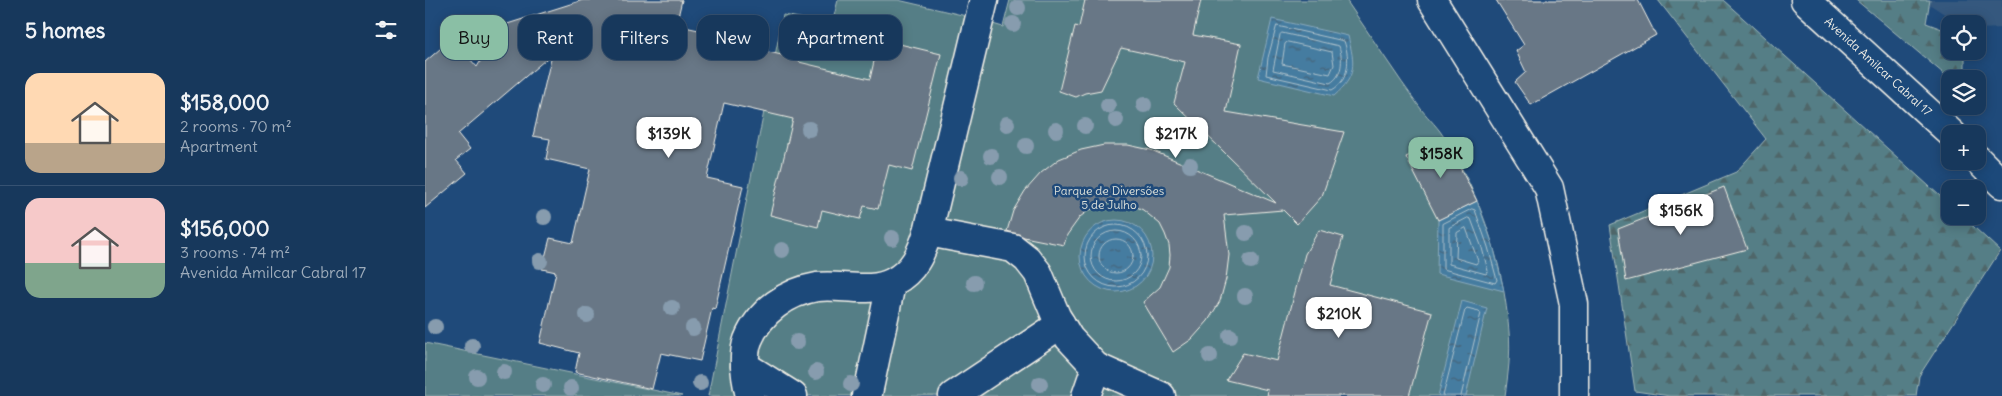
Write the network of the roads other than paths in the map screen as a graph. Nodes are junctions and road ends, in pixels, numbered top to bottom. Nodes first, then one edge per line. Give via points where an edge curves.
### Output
1 (984, 0) edge
2 (1432, 0) edge
3 (1805, 0) edge
4 (1942, 125) edge
5 (1986, 168) edge
6 (2002, 184) edge
7 (928, 232) junction
8 (891, 284) junction
9 (1061, 324) junction
10 (745, 366) junction
11 (1096, 367) junction
12 (750, 396) edge
13 (793, 396) edge
14 (865, 396) edge
15 (953, 396) edge
16 (1086, 396) edge
17 (1161, 396) edge
18 (1574, 396) edge

1 - 7 street
2 - 18 street via 1549,188 1574,304
3 - 4 street, Avenida Amilcar Cabral 17
5 - 6 street
7 - 8 street via 921,256 908,273
7 - 9 street via 1013,248 1038,273
8 - 10 street via 868,288 817,287 793,294 774,305 759,321 747,341
8 - 14 street
9 - 11 street via 1069,338
9 - 15 street
10 - 12 street
10 - 13 street
11 - 16 street
11 - 17 street

